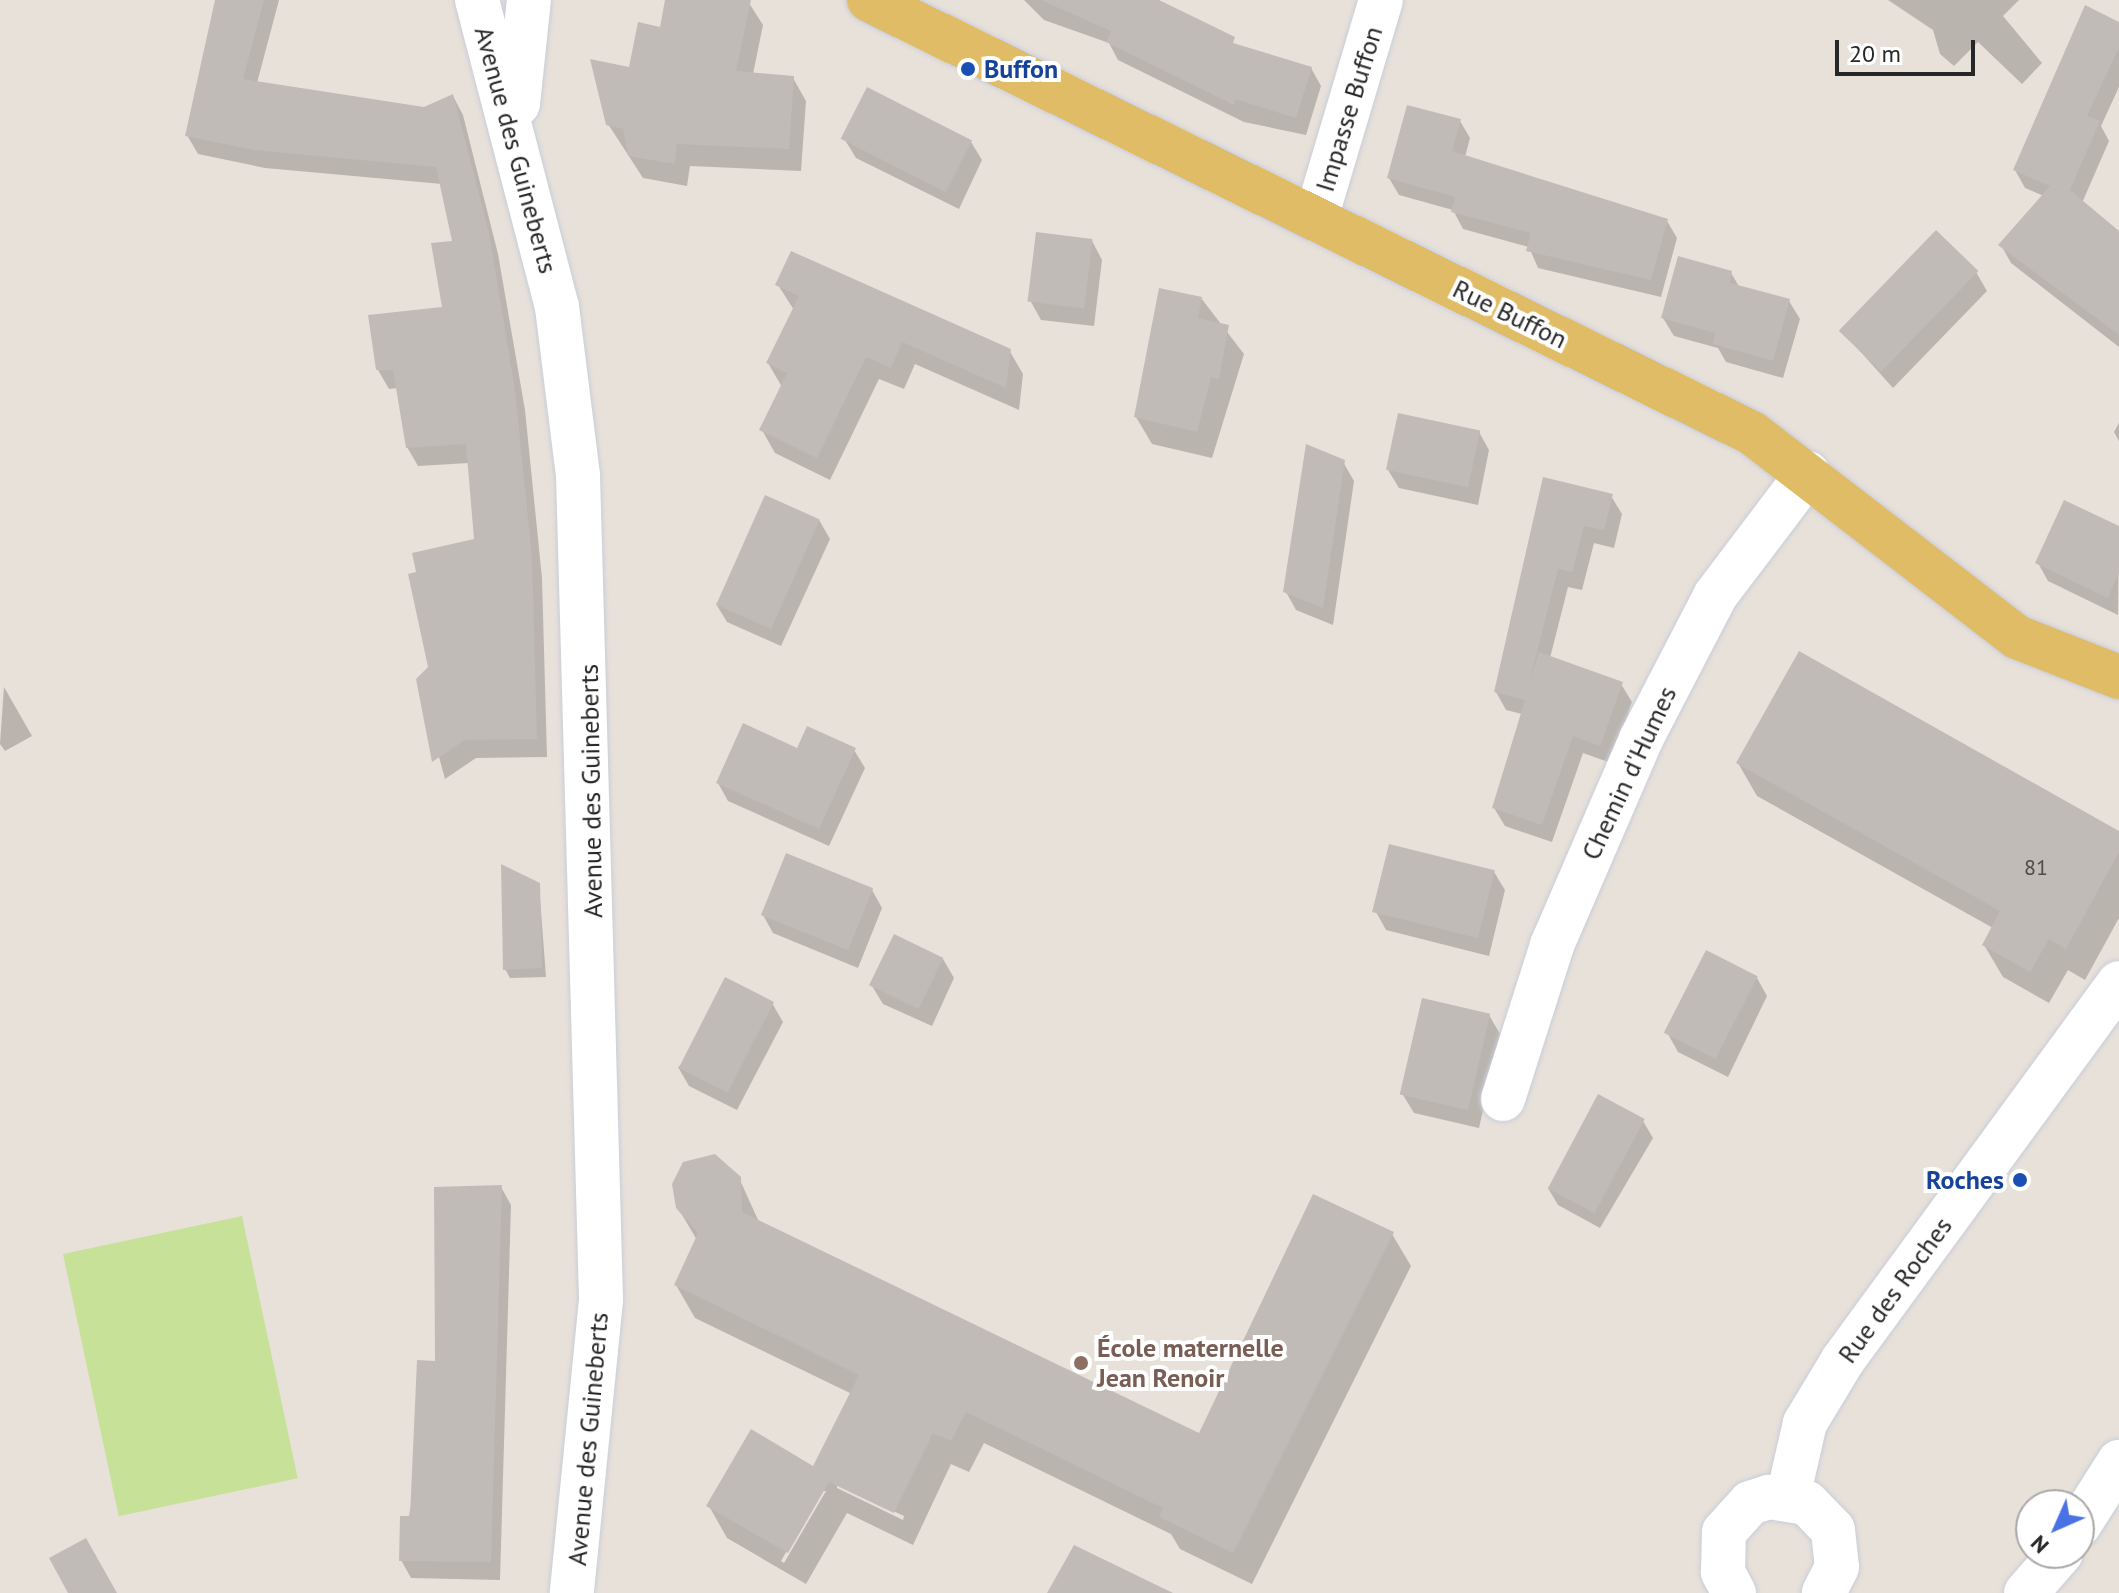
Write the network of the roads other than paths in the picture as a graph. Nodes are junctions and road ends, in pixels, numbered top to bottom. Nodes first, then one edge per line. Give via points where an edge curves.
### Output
1 (477, 0) edge
2 (529, 0) edge
3 (869, 0) edge
4 (1381, 0) edge
5 (516, 135) junction
6 (1316, 218) junction
7 (1808, 473) junction
8 (2119, 677) edge
9 (2119, 983) edge
10 (1503, 1099) dead end
11 (2119, 1462) edge
12 (1788, 1497) junction
13 (2095, 1500) edge
14 (2047, 1569) edge
15 (1833, 1590) edge
16 (1731, 1592) edge
17 (572, 1593) edge
18 (2026, 1593) edge

1 - 5 street, Avenue des Guineberts
2 - 5 street
3 - 6 main road, Rue Buffon
4 - 6 street, Impasse Buffon
5 - 17 street, Avenue des Guineberts via 557,307 578,475 588,658 601,1300
6 - 7 main road, Rue Buffon via 1752,433
7 - 8 main road, Rue Buffon via 2017,637
7 - 10 street, Chemin d'Humes via 1715,596 1641,739 1552,945
9 - 12 street, Rue des Roches via 1843,1360 1805,1423
11 - 13 street
12 - 15 street via 1807,1503 1833,1530
12 - 16 street via 1750,1503 1724,1532 1719,1552
14 - 18 street

